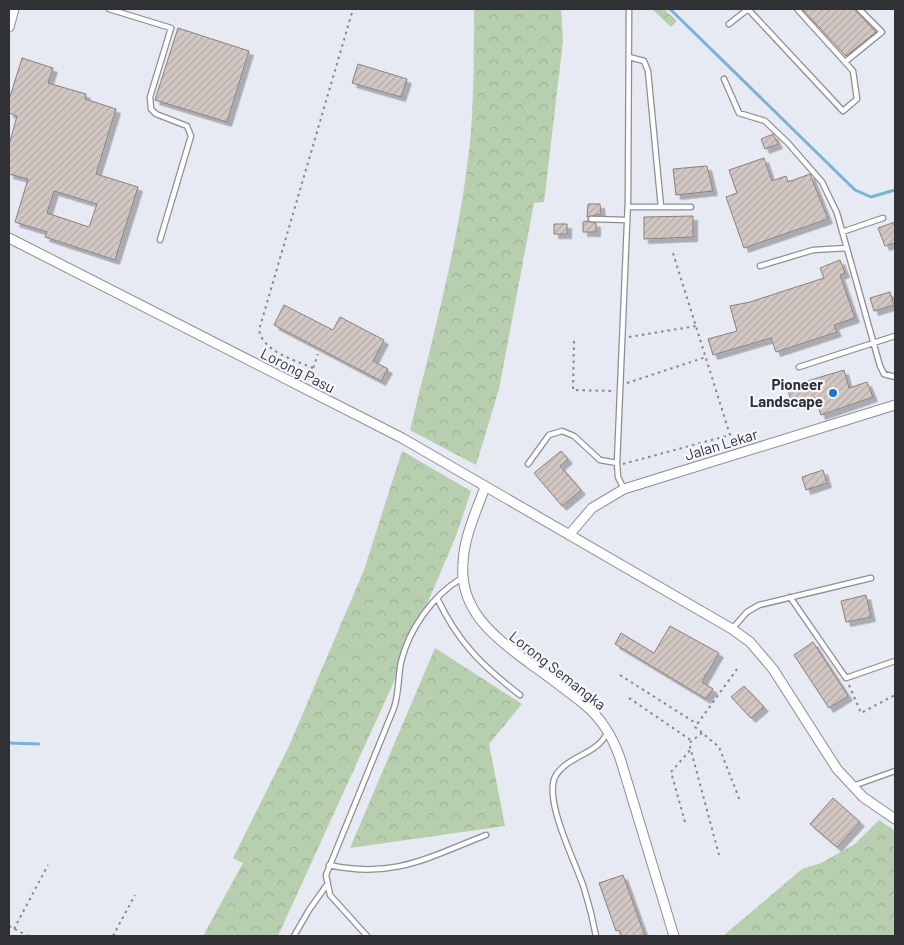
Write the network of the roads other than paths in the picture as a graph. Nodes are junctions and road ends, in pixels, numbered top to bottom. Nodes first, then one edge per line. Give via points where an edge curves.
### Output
1 (14, 9) edge
2 (109, 9) edge
3 (132, 9) edge
4 (629, 9) edge
5 (748, 9) edge
6 (797, 9) edge
7 (859, 9) edge
8 (130, 15) junction
9 (729, 24) dead end
10 (9, 27) edge
11 (629, 57) junction
12 (845, 62) junction
13 (724, 79) dead end
14 (628, 207) junction
15 (661, 207) junction
16 (691, 207) dead end
17 (883, 218) dead end
18 (591, 219) dead end
19 (627, 220) junction
20 (842, 232) junction
21 (9, 238) edge
22 (160, 240) dead end
23 (847, 248) junction
24 (760, 266) dead end
25 (895, 336) edge
26 (873, 343) junction
27 (799, 367) dead end
28 (895, 377) edge
29 (895, 405) edge
30 (528, 464) dead end
31 (617, 464) junction
32 (485, 487) junction
33 (624, 489) junction
34 (569, 535) junction
35 (462, 578) junction
36 (872, 578) dead end
37 (790, 597) junction
38 (438, 598) junction
39 (732, 629) junction
40 (895, 662) edge
41 (520, 695) dead end
42 (608, 731) junction
43 (894, 772) edge
44 (852, 787) junction
45 (895, 819) edge
46 (486, 835) dead end
47 (329, 865) junction
48 (326, 886) junction
49 (294, 936) edge
50 (367, 936) edge
51 (596, 936) edge
52 (674, 936) edge

1 - 10 street
2 - 8 lane
3 - 8 lane
4 - 11 lane
5 - 9 lane
5 - 12 lane via 843,111 857,99 853,71
6 - 12 lane
7 - 12 lane via 882,32
8 - 22 lane via 171,28 150,97 150,109 183,123 190,131 190,141
11 - 14 lane
11 - 15 lane via 644,61 648,71
13 - 20 lane via 739,113 765,121 815,172 828,190
14 - 15 lane
14 - 19 lane
15 - 16 lane
17 - 20 lane
18 - 19 lane
19 - 31 lane
20 - 23 lane
21 - 32 street, Lorong Pasu via 402,438
23 - 24 lane via 813,250
23 - 26 lane
25 - 26 lane
26 - 27 lane
26 - 28 lane via 881,370 887,376
29 - 33 street, Jalan Lekar
30 - 31 lane via 549,435 562,431 574,436 600,460
31 - 33 lane via 618,477
32 - 34 street, Lorong Pasu
32 - 35 street, Lorong Semangka via 466,542
33 - 34 street, Jalan Lekar via 592,508
34 - 39 street
35 - 38 lane
35 - 42 street, Lorong Semangka via 475,613 493,636 584,704
36 - 37 lane
37 - 39 lane via 753,608
37 - 40 lane via 846,678
38 - 41 lane via 450,625 463,643 495,676
38 - 47 lane via 415,628 408,644 399,671 400,685 394,708
39 - 44 street via 750,642 773,669 837,770
42 - 51 lane via 601,743 562,768 552,784 567,847 583,886
42 - 52 street, Lorong Semangka via 620,758
43 - 44 lane
44 - 45 street
46 - 47 lane via 407,866 387,870 365,871
47 - 48 lane
48 - 49 lane
48 - 50 lane via 330,895

